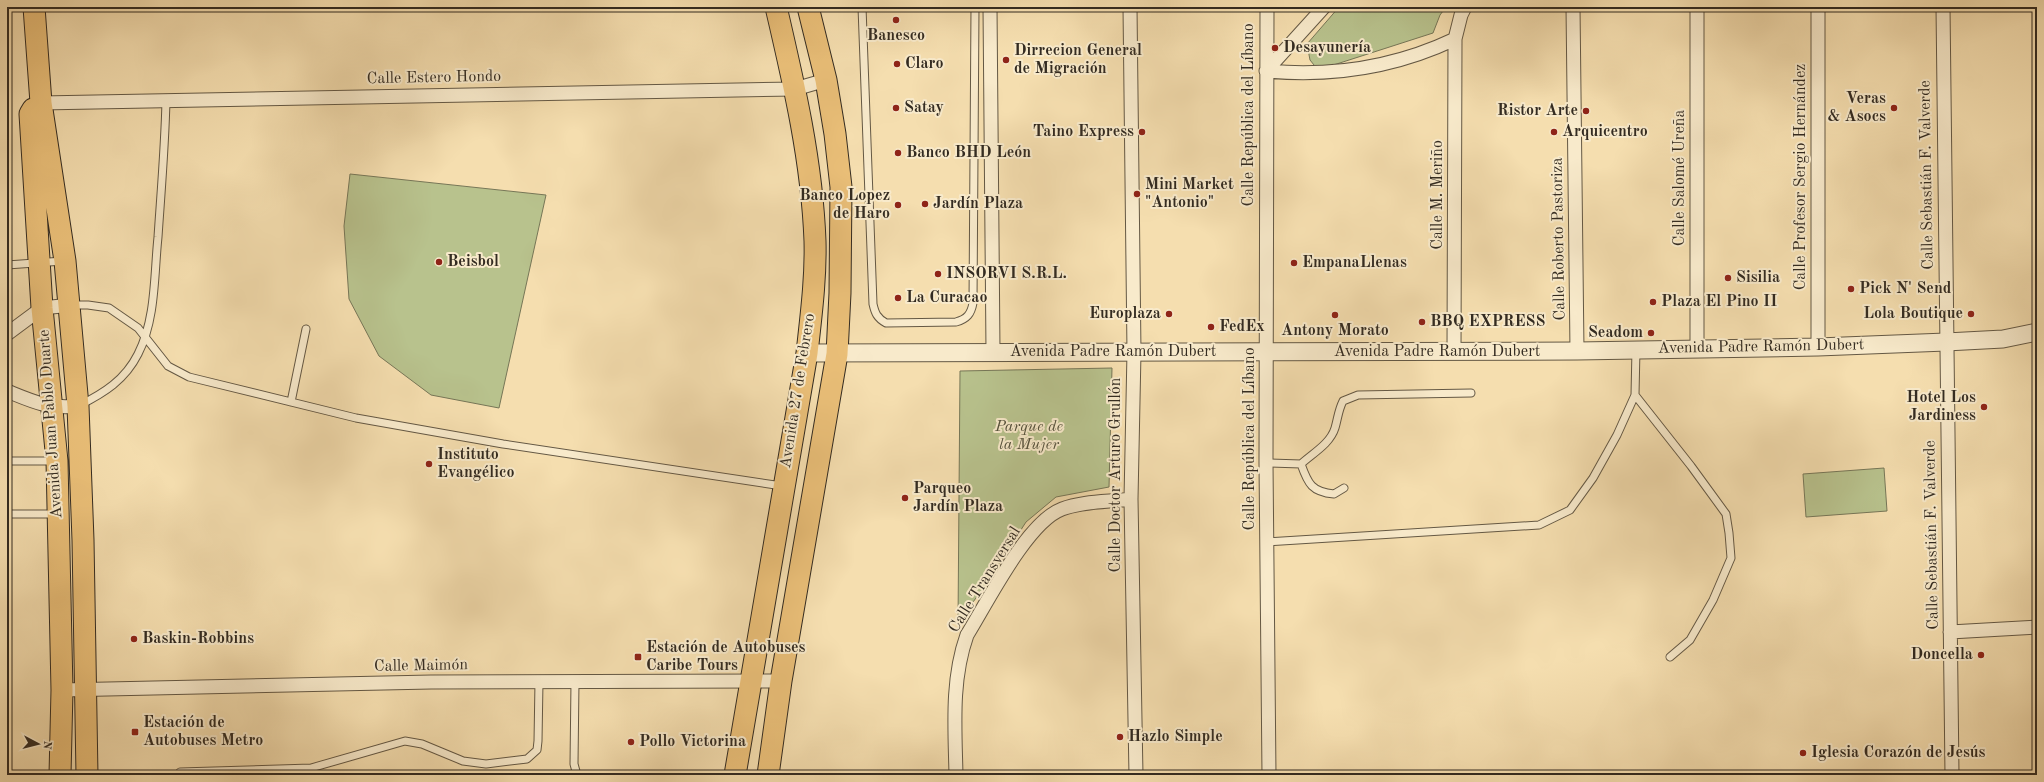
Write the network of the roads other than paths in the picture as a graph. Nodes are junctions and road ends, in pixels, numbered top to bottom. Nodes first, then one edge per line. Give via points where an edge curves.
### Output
1 (34, 7) edge
2 (776, 7) edge
3 (808, 7) edge
4 (862, 7) edge
5 (975, 7) edge
6 (990, 7) edge
7 (1130, 7) edge
8 (1266, 7) edge
9 (1324, 7) edge
10 (1465, 7) edge
11 (1573, 7) edge
12 (1697, 7) edge
13 (1818, 7) edge
14 (1942, 7) edge
15 (1455, 39) junction
16 (1266, 71) junction
17 (826, 80) junction
18 (795, 89) junction
19 (166, 100) junction
20 (41, 103) junction
21 (66, 261) junction
22 (40, 263) junction
23 (7, 265) edge
24 (71, 305) junction
25 (42, 308) junction
26 (306, 329) dead end
27 (2037, 332) edge
28 (7, 334) edge
29 (144, 337) junction
30 (1946, 342) junction
31 (1818, 347) junction
32 (1697, 348) junction
33 (1636, 349) junction
34 (993, 351) junction
35 (1454, 351) junction
36 (1577, 351) junction
37 (1134, 352) junction
38 (1266, 352) junction
39 (807, 353) junction
40 (837, 354) junction
41 (7, 391) edge
42 (1471, 393) dead end
43 (1635, 395) junction
44 (291, 402) junction
45 (78, 406) junction
46 (53, 407) junction
47 (7, 461) edge
48 (57, 461) junction
49 (1266, 463) junction
50 (1301, 464) junction
51 (784, 486) junction
52 (1344, 488) dead end
53 (1131, 499) junction
54 (7, 514) edge
55 (58, 514) junction
56 (1267, 542) junction
57 (2037, 627) edge
58 (1950, 632) junction
59 (1670, 657) dead end
60 (749, 681) junction
61 (781, 681) junction
62 (540, 682) junction
63 (575, 682) junction
64 (62, 690) junction
65 (85, 690) junction
66 (180, 772) dead end
67 (60, 775) edge
68 (87, 775) edge
69 (577, 775) edge
70 (735, 775) edge
71 (768, 775) edge
72 (956, 775) edge
73 (1136, 775) edge
74 (1270, 775) edge
75 (1952, 775) edge

1 - 20 main road, Avenida Juan Pablo Duarte
2 - 18 main road, Avenida 27 de Febrero
3 - 17 main road, Avenida 27 de Febrero
4 - 5 lane via 873,304 874,312 886,323 956,322 966,319 972,311
6 - 34 street
7 - 37 street, Calle Doctor Arturo Grullón
8 - 16 street, Calle República del Líbano
9 - 16 street
10 - 15 street, Calle M. Meriño
11 - 36 street, Calle Roberto Pastoriza
12 - 32 street, Calle Salomé Ureña
13 - 31 street, Calle Profesor Sergio Hernández
14 - 30 street, Calle Sebastián F. Valverde
15 - 16 street via 1414,55 1348,71 1309,74
15 - 35 street, Calle M. Meriño
16 - 38 street, Calle República del Líbano
17 - 18 street, Calle Estero Hondo
17 - 40 main road, Avenida 27 de Febrero via 841,187 841,278
18 - 19 street, Calle Estero Hondo
18 - 39 main road, Avenida 27 de Febrero via 811,187 815,242
19 - 20 street, Calle Estero Hondo
19 - 29 lane via 166,137 153,297
20 - 21 main road, Avenida Juan Pablo Duarte
20 - 22 main road, Avenida Juan Pablo Duarte via 34,107 30,114
21 - 22 lane
21 - 24 main road, Avenida Juan Pablo Duarte
22 - 23 lane
22 - 25 main road, Avenida Juan Pablo Duarte
24 - 25 street
24 - 29 lane via 88,304 109,308 132,323
24 - 45 main road, Avenida Juan Pablo Duarte
25 - 28 street
25 - 46 main road, Avenida Juan Pablo Duarte
26 - 44 lane
27 - 30 street, Avenida Padre Ramón Dubert via 2003,339
29 - 44 lane via 168,366 189,378
29 - 45 lane via 138,354 122,378 100,395
30 - 31 street, Avenida Padre Ramón Dubert
30 - 58 street, Calle Sebastián F. Valverde
31 - 32 street, Avenida Padre Ramón Dubert
32 - 33 street, Avenida Padre Ramón Dubert
33 - 36 street, Avenida Padre Ramón Dubert
33 - 43 lane
34 - 37 street, Avenida Padre Ramón Dubert
34 - 40 street, Avenida Padre Ramón Dubert
35 - 36 street, Avenida Padre Ramón Dubert
35 - 38 street, Avenida Padre Ramón Dubert
37 - 38 street, Avenida Padre Ramón Dubert
37 - 53 street, Calle Doctor Arturo Grullón
38 - 49 street, Calle República del Líbano
39 - 40 street, Avenida Padre Ramón Dubert
39 - 51 main road, Avenida 27 de Febrero
40 - 61 main road, Avenida 27 de Febrero
41 - 46 street via 28,401
42 - 50 lane via 1358,395 1342,401 1335,428 1328,442
43 - 56 lane via 1617,436 1570,510 1539,525
43 - 59 lane via 1726,514 1729,533 1731,558 1713,600 1690,640
44 - 51 lane via 356,418 495,442
45 - 46 street
45 - 65 main road, Avenida Juan Pablo Duarte
46 - 48 main road, Avenida Juan Pablo Duarte
47 - 48 lane
48 - 55 main road, Avenida Juan Pablo Duarte
49 - 50 lane
49 - 56 street, Calle República del Líbano
50 - 52 lane via 1313,487 1321,493 1334,494
51 - 60 main road, Avenida 27 de Febrero
53 - 72 street, Calle Transversal via 1062,509 1044,520 1020,549 967,635 962,649 955,698
53 - 73 street, Calle Doctor Arturo Grullón
54 - 55 lane
55 - 64 main road, Avenida Juan Pablo Duarte
56 - 74 street, Calle República del Líbano
57 - 58 street
58 - 75 street, Calle Sebastián F. Valverde
60 - 61 street, Calle Maimón
60 - 63 street, Calle Maimón
60 - 70 main road, Avenida 27 de Febrero
61 - 71 main road, Avenida 27 de Febrero
62 - 63 street, Calle Maimón
62 - 65 street, Calle Maimón via 423,682
62 - 66 lane via 537,750 527,760 474,763 422,744 405,741 311,768
63 - 69 lane via 574,764
64 - 65 street, Calle Maimón
64 - 67 main road, Avenida Juan Pablo Duarte
65 - 68 main road, Avenida Juan Pablo Duarte

